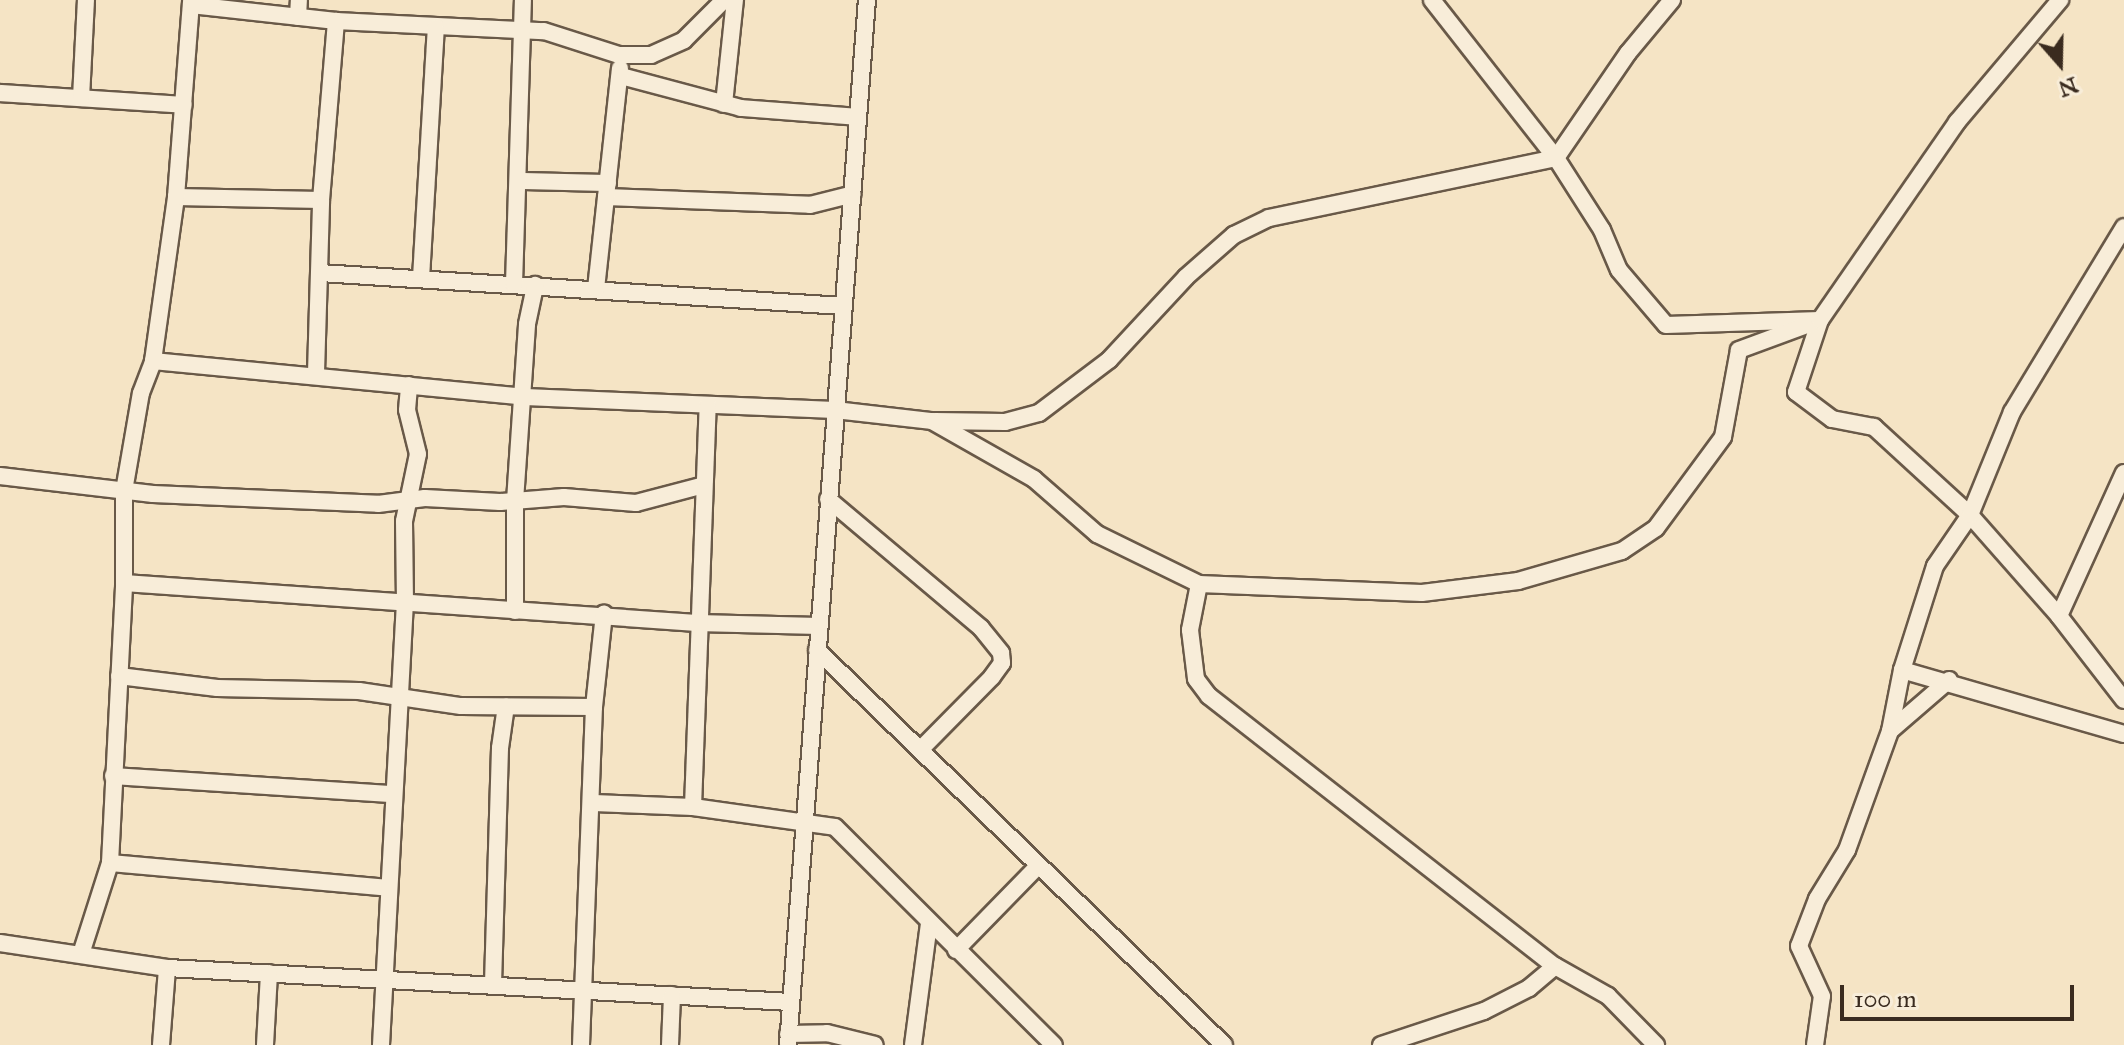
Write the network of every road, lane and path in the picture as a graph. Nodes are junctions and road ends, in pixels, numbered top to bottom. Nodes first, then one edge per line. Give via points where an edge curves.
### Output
1 (86, 0) edge
2 (523, 0) edge
3 (724, 0) edge
4 (735, 0) edge
5 (867, 0) edge
6 (1672, 0) edge
7 (2060, 0) edge
8 (1435, 1) edge
9 (191, 2) edge
10 (299, 9) edge
11 (336, 21) junction
12 (436, 27) junction
13 (522, 29) junction
14 (619, 55) junction
15 (621, 76) junction
16 (0, 93) edge
17 (81, 98) junction
18 (724, 104) junction
19 (184, 105) junction
20 (858, 117) junction
21 (1556, 158) junction
22 (521, 181) junction
23 (607, 190) junction
24 (853, 194) junction
25 (176, 197) junction
26 (321, 200) junction
27 (2124, 227) edge
28 (320, 273) junction
29 (421, 278) junction
30 (514, 284) junction
31 (535, 285) junction
32 (596, 289) junction
33 (843, 306) junction
34 (1820, 320) junction
35 (153, 361) junction
36 (316, 373) junction
37 (409, 385) junction
38 (525, 397) junction
39 (708, 405) junction
40 (835, 410) junction
41 (932, 421) junction
42 (2124, 473) edge
43 (0, 476) edge
44 (704, 485) junction
45 (124, 491) junction
46 (828, 499) junction
47 (406, 500) junction
48 (515, 501) junction
49 (1970, 515) junction
50 (124, 583) junction
51 (1199, 584) junction
52 (405, 603) junction
53 (515, 611) junction
54 (604, 614) junction
55 (2059, 616) junction
56 (697, 623) junction
57 (819, 626) junction
58 (817, 650) junction
59 (1902, 670) junction
60 (119, 676) junction
61 (1949, 680) junction
62 (397, 695) junction
63 (2124, 700) edge
64 (506, 706) junction
65 (594, 707) junction
66 (1890, 731) junction
67 (2124, 734) edge
68 (922, 748) junction
69 (113, 776) junction
70 (393, 794) junction
71 (594, 803) junction
72 (693, 807) junction
73 (804, 819) junction
74 (110, 863) junction
75 (1038, 866) junction
76 (389, 888) junction
77 (929, 924) junction
78 (0, 943) edge
79 (956, 950) junction
80 (81, 954) junction
81 (1555, 966) junction
82 (167, 968) junction
83 (269, 973) junction
84 (384, 980) junction
85 (493, 984) junction
86 (586, 991) junction
87 (672, 995) junction
88 (791, 1002) junction
89 (788, 1040) edge
90 (161, 1045) edge
91 (265, 1045) edge
92 (381, 1045) edge
93 (581, 1045) edge
94 (670, 1045) edge
95 (875, 1045) edge
96 (913, 1045) edge
97 (1054, 1045) edge
98 (1224, 1045) edge
99 (1381, 1045) edge
100 (1656, 1045) edge
101 (1815, 1045) edge

1 - 17 street
2 - 13 street
3 - 14 street via 684,40 651,55
4 - 18 street
5 - 20 street
6 - 21 street
7 - 34 street via 1957,122
8 - 21 street
9 - 10 street
9 - 19 street
10 - 11 street
11 - 12 street
11 - 26 street
12 - 13 street
12 - 29 street
13 - 14 street
13 - 22 street
14 - 15 street
15 - 18 street
15 - 23 street
16 - 17 street
17 - 19 street
18 - 20 street
19 - 25 street
20 - 24 street
21 - 34 street via 1602,230 1619,270 1666,325
21 - 41 street via 1269,218 1234,235 1186,277 1109,360 1039,413 1005,422
22 - 23 street
22 - 30 street
23 - 24 street via 810,205
23 - 32 street
24 - 33 street
25 - 26 street
25 - 35 street
26 - 28 street
27 - 49 street via 2012,412
28 - 29 street
28 - 36 street
29 - 30 street
30 - 31 street
31 - 32 street
31 - 38 street via 527,324
32 - 33 street
33 - 40 street
34 - 49 street via 1796,392 1832,419 1874,427
34 - 51 street via 1739,350 1723,437 1656,528 1622,551 1518,581 1422,593
35 - 36 street
35 - 45 street via 141,393
36 - 37 street
37 - 38 street
37 - 47 street via 407,410 418,454
38 - 39 street
38 - 48 street
39 - 40 street
39 - 44 street
40 - 41 street
40 - 46 street
41 - 51 street via 1034,479 1097,534
42 - 55 street
43 - 45 street
44 - 48 street via 636,503 564,497
44 - 56 street
45 - 47 street via 378,504
45 - 50 street
46 - 57 street
46 - 68 street via 981,628 1001,653 1002,663 992,677
47 - 48 street
47 - 52 street
48 - 53 street
49 - 55 street
49 - 59 street via 1935,566
50 - 52 street
50 - 60 street
51 - 81 street via 1190,630 1196,679 1209,696
52 - 53 street
52 - 62 street
53 - 54 street
54 - 56 street
54 - 65 street
55 - 63 street
56 - 57 street
56 - 72 street
57 - 58 street
58 - 68 street
58 - 73 street
59 - 61 street
59 - 66 street
60 - 62 street via 217,688
60 - 69 street
61 - 66 street
61 - 67 street
62 - 64 street via 461,706
62 - 70 street
64 - 65 street
64 - 85 street via 500,748
65 - 71 street
66 - 101 street via 1847,850 1817,899 1799,946 1822,996
68 - 75 street
69 - 70 street
69 - 74 street
70 - 76 street
71 - 72 street
71 - 86 street
72 - 73 street
73 - 77 street via 835,827
73 - 88 street
74 - 76 street
74 - 80 street
75 - 79 street
75 - 98 street
76 - 84 street
77 - 79 street
77 - 96 street
78 - 80 street
79 - 97 street
80 - 82 street
81 - 99 street via 1529,988 1484,1011
81 - 100 street via 1608,996
82 - 83 street
82 - 90 street
83 - 84 street
83 - 91 street
84 - 85 street
84 - 92 street
85 - 86 street
86 - 87 street
86 - 93 street
87 - 88 street
87 - 94 street
88 - 89 street
89 - 95 street via 827,1033

